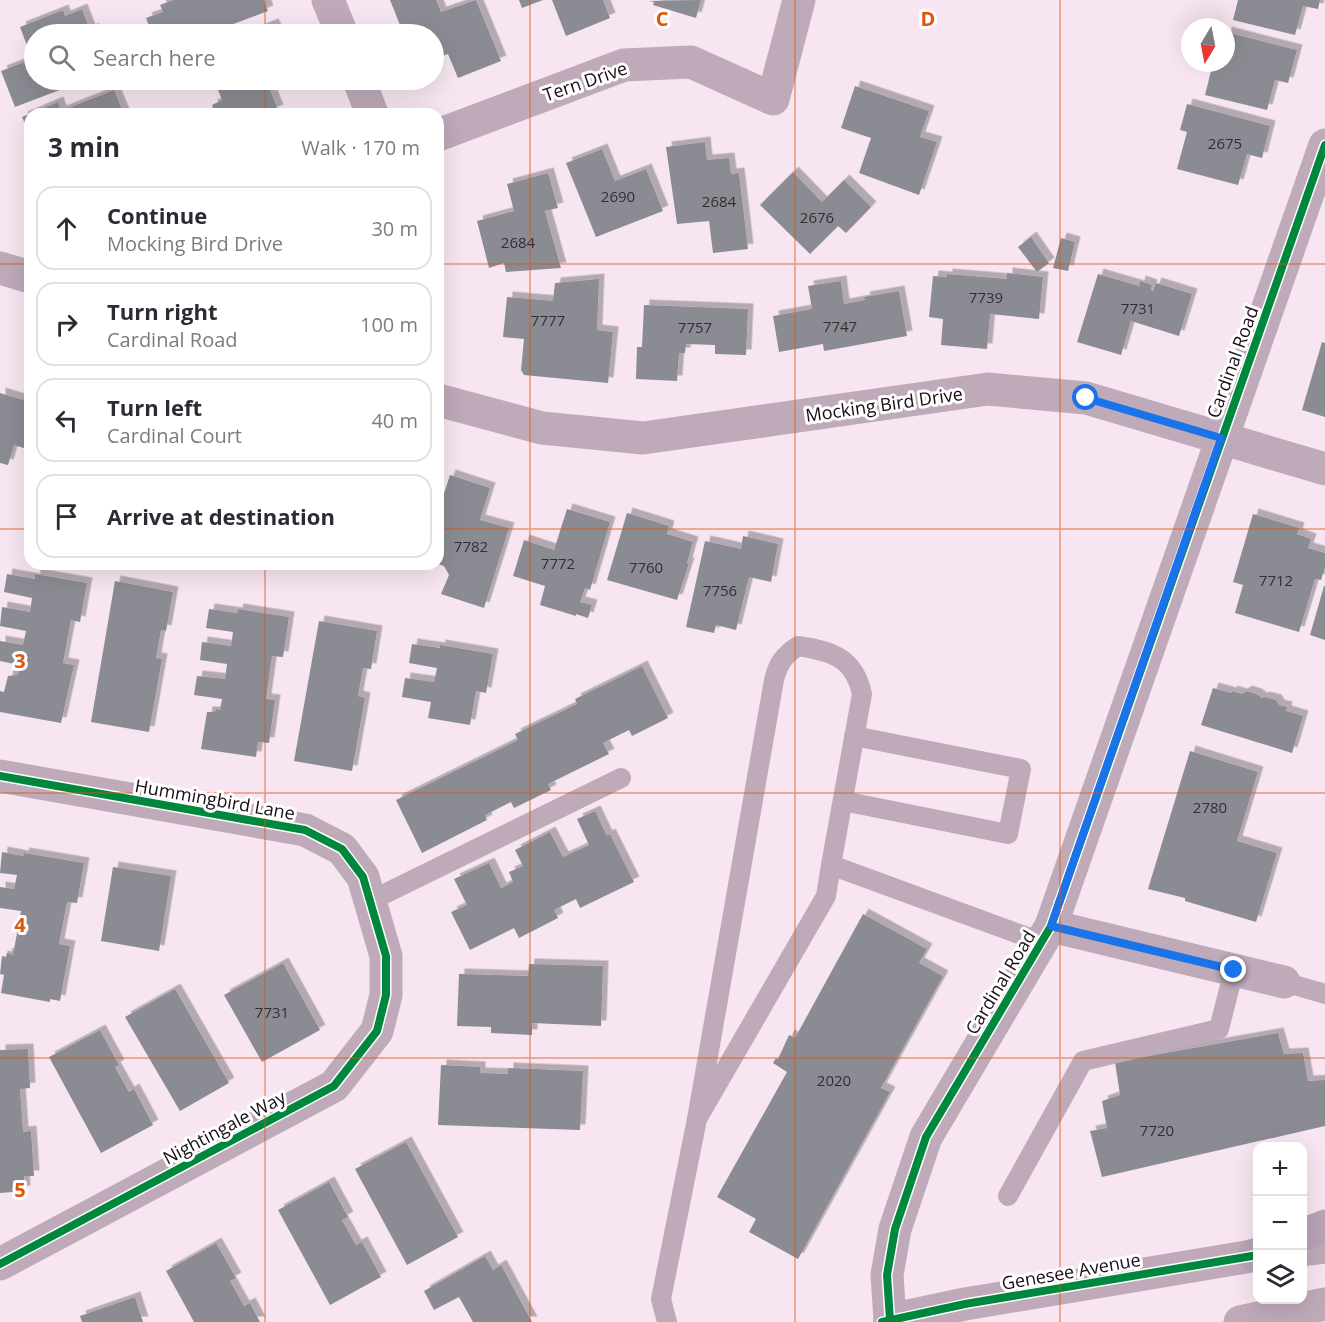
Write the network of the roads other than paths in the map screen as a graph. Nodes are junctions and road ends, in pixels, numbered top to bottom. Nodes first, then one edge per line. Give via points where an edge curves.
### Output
1 (328, 0) edge
2 (798, 0) edge
3 (338, 24) edge
4 (363, 90) edge
5 (370, 108) edge
6 (444, 133) edge
7 (1325, 145) edge
8 (0, 268) edge
9 (24, 275) edge
10 (444, 402) edge
11 (1221, 438) junction
12 (1325, 469) edge
13 (854, 736) junction
14 (0, 776) edge
15 (621, 778) dead end
16 (843, 801) junction
17 (831, 865) junction
18 (370, 901) junction
19 (1046, 934) junction
20 (386, 956) joint
21 (1234, 970) junction
22 (1284, 982) joint
23 (1325, 994) edge
24 (697, 1119) junction
25 (1008, 1196) dead end
26 (1325, 1226) edge
27 (1307, 1233) edge
28 (1325, 1247) edge
29 (1307, 1249) edge
30 (1253, 1255) edge
31 (0, 1264) edge
32 (1325, 1304) edge
33 (890, 1321) edge
34 (667, 1322) edge
35 (1240, 1322) edge

1 - 3 street
2 - 6 street, Tern Drive via 773,99 691,62 624,65
4 - 5 street
7 - 11 street, Cardinal Road
8 - 9 street
10 - 11 street, Mocking Bird Drive via 542,428 643,438 988,389 1086,398
11 - 12 street, Mocking Bird Drive
11 - 19 street, Cardinal Road
13 - 16 lane
13 - 16 lane via 1021,769 1008,834
13 - 24 lane via 862,694 854,671 832,653 798,646 787,653 779,662 774,680
14 - 18 street, Hummingbird Lane via 305,830 342,849 363,877
15 - 18 lane
16 - 17 lane
17 - 19 lane
17 - 24 lane via 826,896
18 - 20 street, Hummingbird Lane
19 - 21 street
19 - 33 street, Cardinal Road via 926,1137 895,1229 887,1275
20 - 31 street, Nightingale Way via 386,995 377,1031 333,1086
21 - 22 street
21 - 25 lane via 1219,1029 1083,1061
22 - 23 lane
24 - 34 lane via 661,1299
26 - 27 highway
28 - 29 main road
30 - 33 main road, Genesee Avenue via 965,1304
32 - 35 main road

